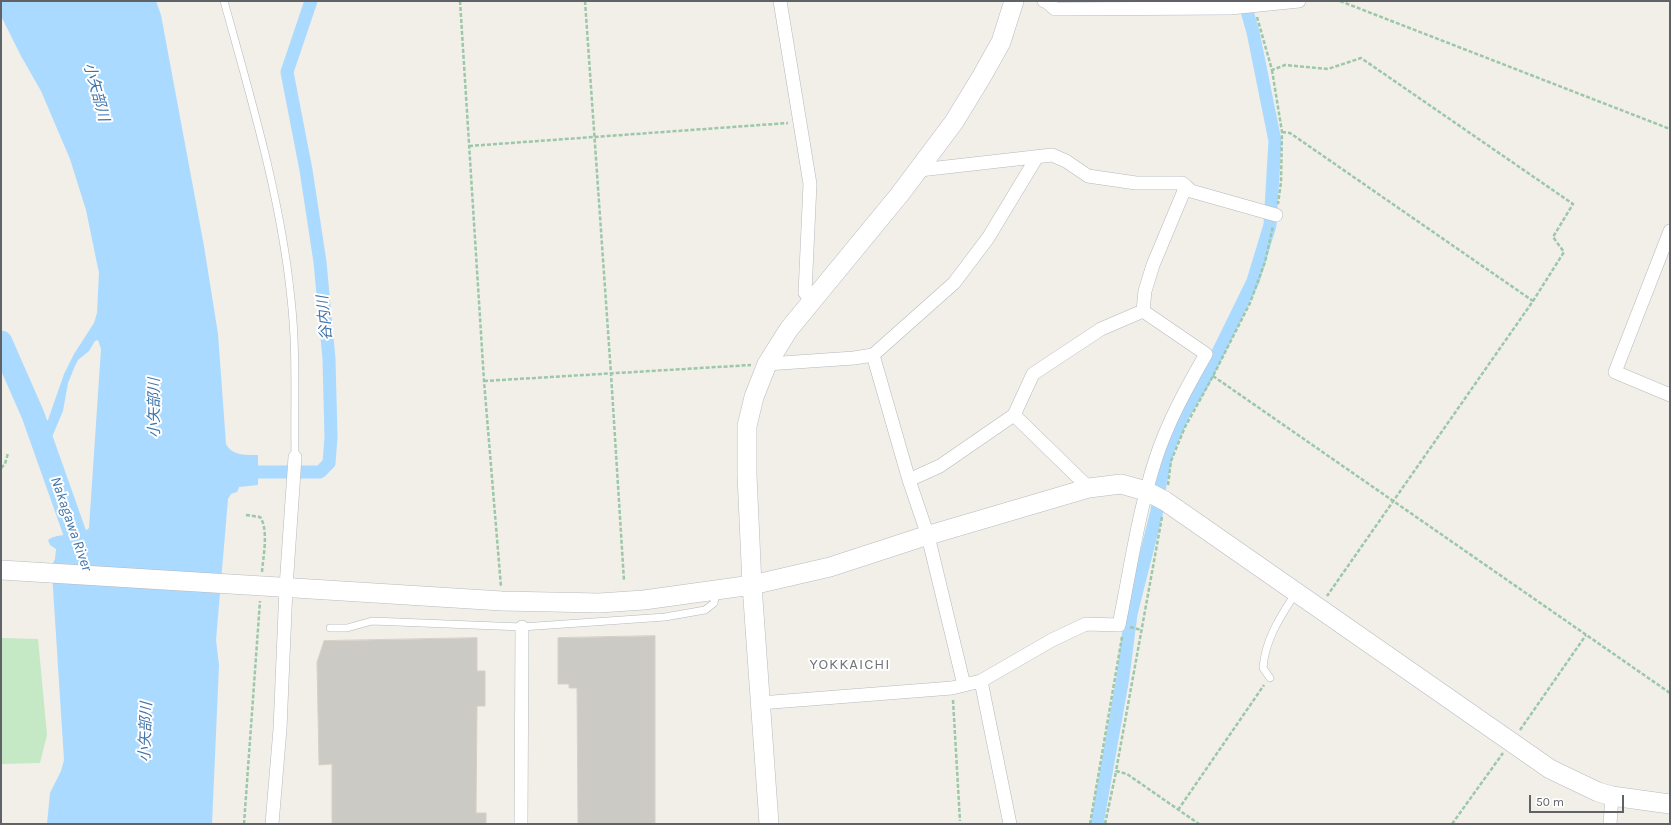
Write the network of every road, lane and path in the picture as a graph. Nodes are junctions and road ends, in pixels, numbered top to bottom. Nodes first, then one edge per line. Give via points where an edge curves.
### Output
1 (224, 1) edge
2 (460, 1) edge
3 (585, 1) edge
4 (780, 1) edge
5 (1014, 1) edge
6 (1044, 1) edge
7 (1299, 1) edge
8 (1340, 1) edge
9 (1248, 6) junction
10 (1272, 70) junction
11 (800, 123) junction
12 (1670, 129) edge
13 (1282, 132) junction
14 (594, 137) junction
15 (469, 146) junction
16 (1037, 157) junction
17 (920, 170) junction
18 (1186, 186) junction
19 (1276, 214) junction
20 (1670, 231) edge
21 (812, 300) junction
22 (1533, 301) junction
23 (1143, 311) junction
24 (873, 355) junction
25 (767, 364) junction
26 (1199, 366) junction
27 (611, 374) junction
28 (1214, 376) junction
29 (484, 381) junction
30 (1670, 394) edge
31 (1014, 415) junction
32 (8, 453) dead end
33 (295, 457) joint
34 (1, 468) edge
35 (909, 480) junction
36 (1089, 488) junction
37 (1156, 497) junction
38 (1394, 501) junction
39 (246, 515) dead end
40 (928, 536) junction
41 (1, 570) edge
42 (262, 573) dead end
43 (624, 581) dead end
44 (752, 585) junction
45 (282, 587) junction
46 (716, 590) junction
47 (1296, 592) junction
48 (260, 597) dead end
49 (502, 601) junction
50 (1319, 607) junction
51 (1119, 625) junction
52 (522, 627) junction
53 (330, 628) dead end
54 (1270, 678) joint
55 (981, 681) junction
56 (958, 686) junction
57 (1670, 693) edge
58 (760, 703) junction
59 (1116, 772) junction
60 (1612, 796) junction
61 (1670, 804) edge
62 (1178, 810) junction
63 (960, 821) dead end
64 (244, 824) edge
65 (272, 824) edge
66 (521, 824) edge
67 (769, 824) edge
68 (1010, 824) edge
69 (1090, 824) edge
70 (1106, 824) edge
71 (1199, 824) edge
72 (1610, 824) edge

1 - 33 lane via 257,121 283,237 291,300
2 - 15 path
3 - 14 path
4 - 11 street
5 - 17 street via 1001,42 954,122
6 - 9 street via 1055,9
7 - 9 street
8 - 12 path
9 - 10 path
10 - 13 path
10 - 22 path via 1285,65 1328,69 1361,58 1573,204 1553,237 1564,252
11 - 14 path
11 - 21 street via 810,184 806,293
13 - 19 path via 1282,182
13 - 22 path via 1290,133
14 - 15 path
14 - 27 path
15 - 29 path
16 - 17 street
16 - 18 street via 1059,157 1088,176 1136,183 1182,183
16 - 24 street via 988,238 954,283
17 - 21 street
18 - 19 street via 1192,191
18 - 23 street via 1153,265 1145,291
19 - 28 path via 1265,262 1250,303
20 - 30 street via 1615,372
21 - 25 street via 789,329
22 - 38 path
23 - 26 street via 1206,354
23 - 31 street via 1101,329 1033,374
24 - 25 street
24 - 35 street
25 - 27 path
25 - 44 street via 754,397 747,426
26 - 28 path
26 - 37 street via 1181,398 1155,460
27 - 29 path
27 - 43 path
28 - 37 path via 1185,427
28 - 38 path
29 - 49 path
31 - 35 street via 940,466
31 - 36 street
32 - 34 path
33 - 45 street
35 - 40 street
36 - 37 street via 1121,484
36 - 40 street
37 - 47 street
37 - 51 street
37 - 59 path
38 - 50 path
38 - 57 path
39 - 42 path via 260,517 262,520 265,534
40 - 44 street via 830,567
40 - 56 street
41 - 45 street, bridge
44 - 46 street
44 - 58 street
45 - 49 street
45 - 65 street via 280,729
46 - 49 street via 599,603
46 - 52 lane via 714,603 705,610 665,617
47 - 50 street
47 - 54 lane via 1269,640 1263,668
48 - 64 path
50 - 60 street via 1550,769
51 - 55 street via 1086,624 1052,640
51 - 69 path via 1122,632 1121,648
52 - 53 lane via 372,621 347,628
52 - 66 street
54 - 62 path
55 - 56 street
55 - 68 street
56 - 58 street
56 - 63 path
58 - 67 street
59 - 62 path via 1127,774
59 - 70 path
60 - 61 street
60 - 72 street
62 - 71 path

